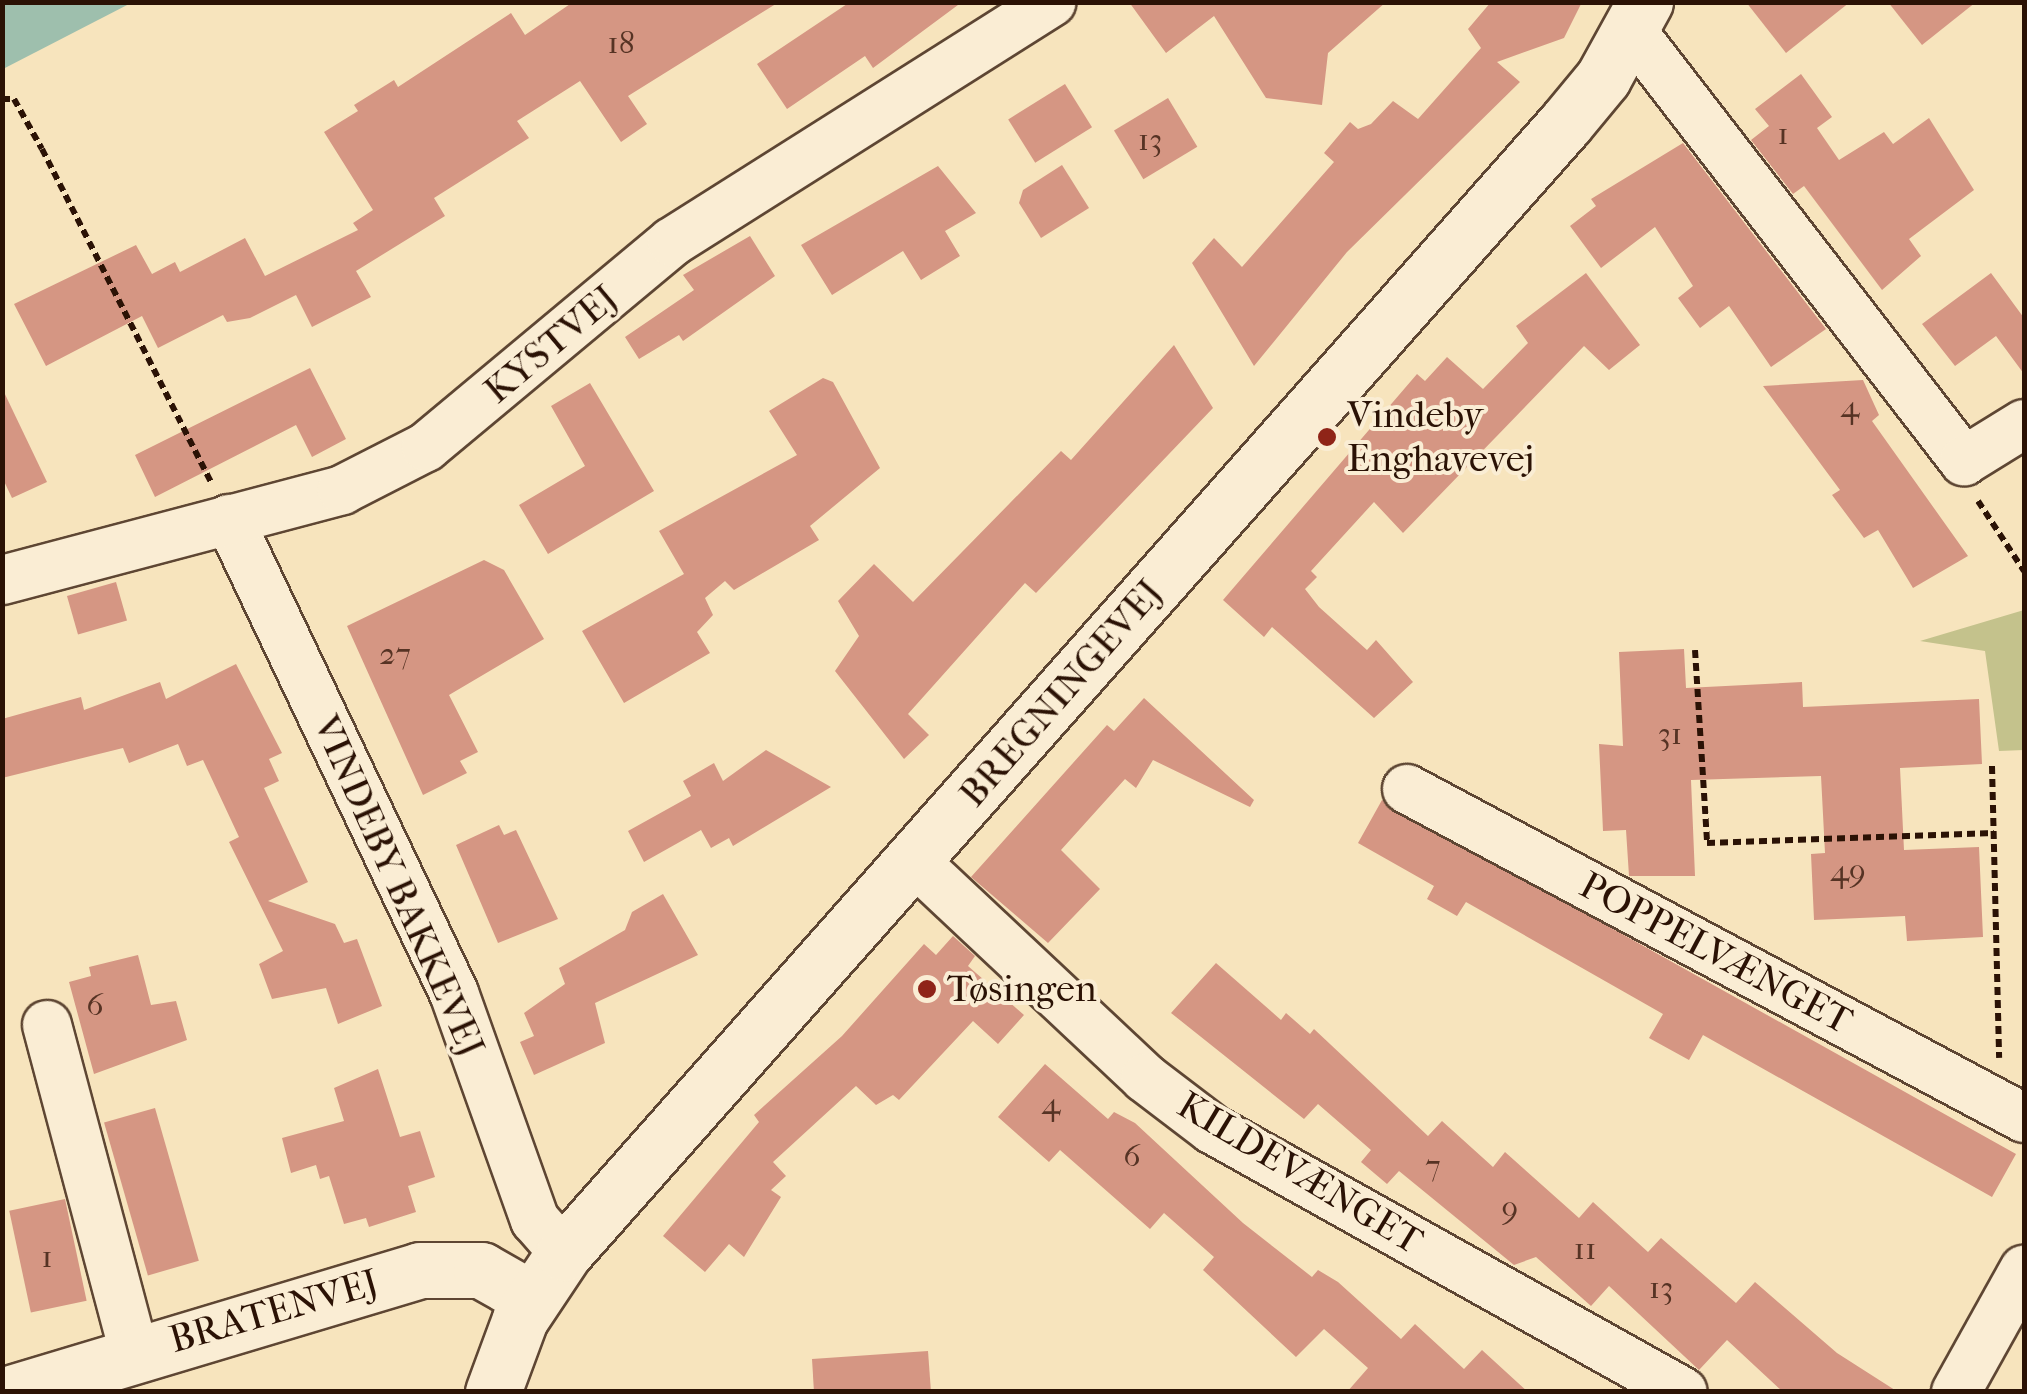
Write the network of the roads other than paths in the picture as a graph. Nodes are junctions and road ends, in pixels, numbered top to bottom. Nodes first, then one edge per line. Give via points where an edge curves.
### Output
1 (1052, 2) edge
2 (1638, 16) edge
3 (2024, 424) edge
4 (229, 519) junction
5 (2, 580) edge
6 (1407, 789) dead end
7 (913, 860) junction
8 (47, 1025) dead end
9 (2012, 1112) edge
10 (564, 1253) junction
11 (2024, 1270) edge
12 (532, 1298) junction
13 (134, 1352) junction
14 (14, 1392) edge
15 (493, 1392) edge
16 (1682, 1392) edge
17 (1956, 1392) edge

1 - 4 street, KYSTVEJ via 672,242 426,447 342,490
2 - 3 street via 1964,461
2 - 7 street, BREGNINGEVEJ via 1566,124
4 - 5 street, KYSTVEJ
4 - 10 street, VINDEBY BAKKEVEJ via 454,992 535,1220
6 - 9 street, POPPELVÆNGET
7 - 10 street, BREGNINGEVEJ
7 - 16 street, KILDEVÆNGET via 1146,1078 1212,1129
8 - 13 street
10 - 12 street, BREGNINGEVEJ
11 - 17 street
12 - 13 street, BRATENVEJ via 481,1270 447,1266
12 - 15 street, BREGNINGEVEJ
13 - 14 street, BRATENVEJ

